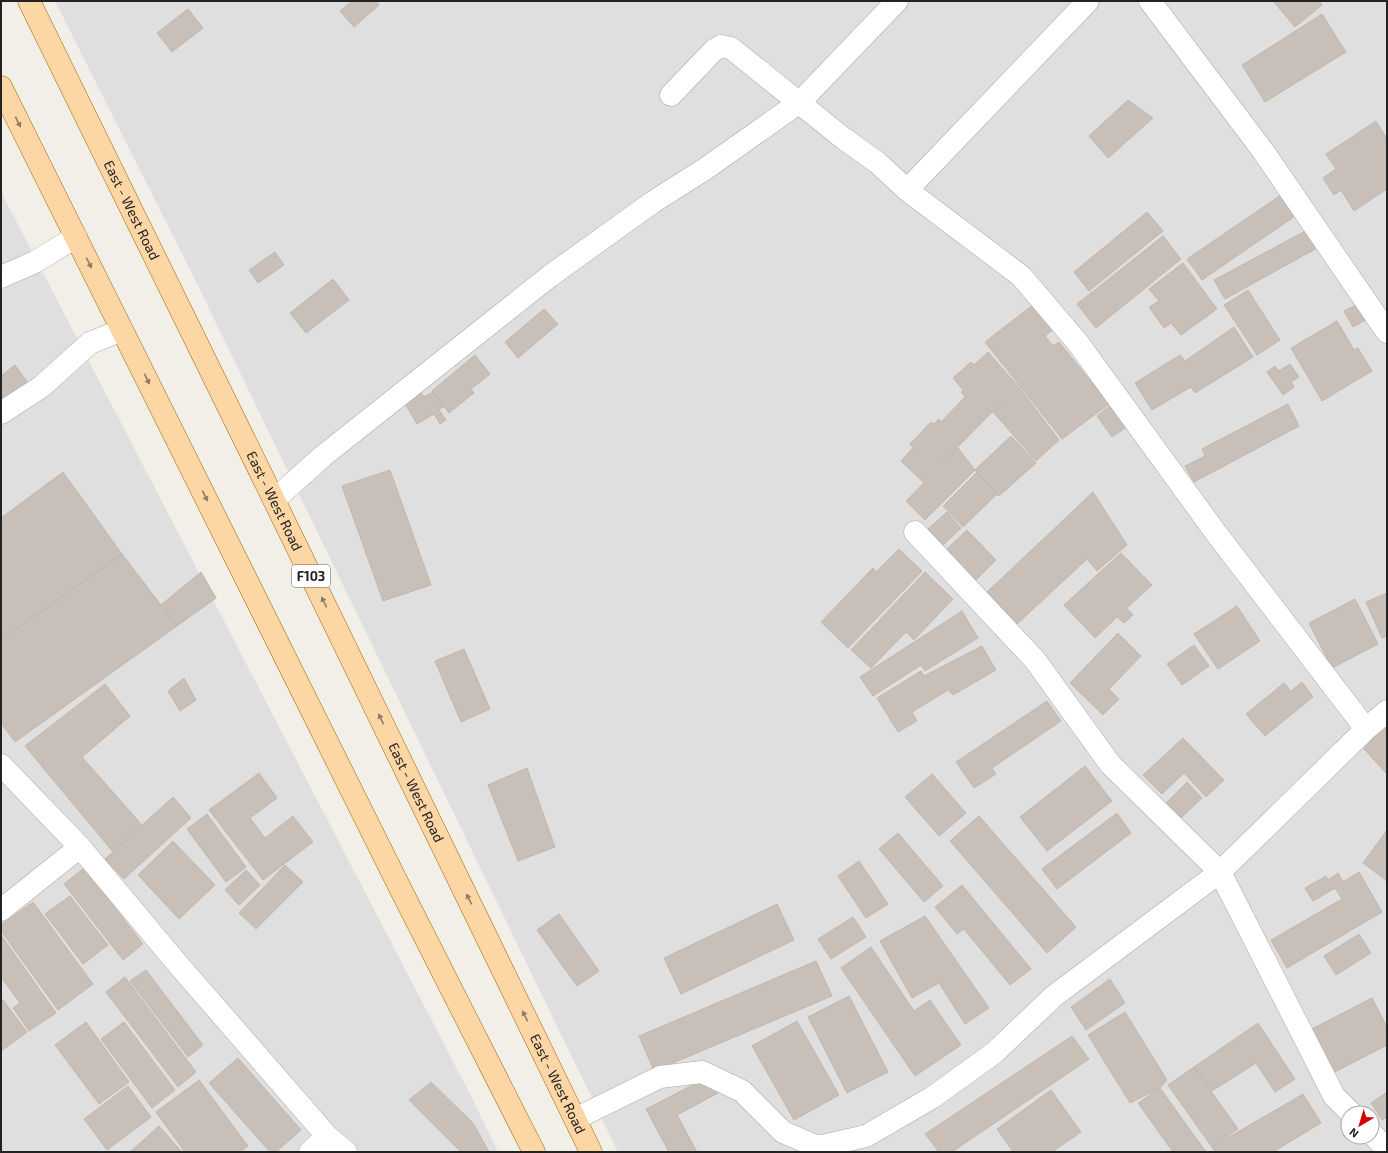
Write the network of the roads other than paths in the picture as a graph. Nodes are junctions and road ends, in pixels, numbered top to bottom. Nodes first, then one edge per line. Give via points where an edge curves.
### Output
1 (29, 1) edge
2 (897, 1) edge
3 (1088, 1) edge
4 (1150, 1) edge
5 (1, 87) edge
6 (671, 95) dead end
7 (800, 102) junction
8 (907, 190) junction
9 (76, 237) junction
10 (1, 277) edge
11 (122, 330) junction
12 (1387, 332) edge
13 (1, 413) edge
14 (274, 500) junction
15 (915, 532) dead end
16 (1387, 711) edge
17 (1366, 729) junction
18 (1, 765) edge
19 (80, 847) junction
20 (1220, 872) junction
21 (1, 910) edge
22 (1343, 1105) edge
23 (575, 1119) junction
24 (327, 1136) junction
25 (310, 1152) edge
26 (346, 1152) edge
27 (534, 1152) edge
28 (591, 1152) edge

1 - 14 main road, East - West Road / F103
2 - 7 street
3 - 8 street
4 - 12 street via 1263,151
5 -> 9 main road
6 - 7 street via 714,50 721,46 731,48
7 - 8 street via 878,163
7 - 14 street via 550,276 323,456
8 - 17 street via 1021,276 1078,343 1216,533
9 - 10 street via 35,262
9 -> 11 main road
11 - 13 street via 90,343 41,387
11 -> 27 main road
23 -> 14 main road, East - West Road / F103
15 - 20 street via 1035,660 1110,764
16 - 17 street
17 - 20 street
18 - 19 street
19 - 21 street
19 - 24 street
20 - 22 street via 1334,1096
20 - 23 street via 1054,996 994,1053 933,1097 866,1136 818,1147 783,1132 742,1091 702,1072 660,1077
23 - 28 main road, East - West Road / F103
24 - 25 street
24 - 26 street

